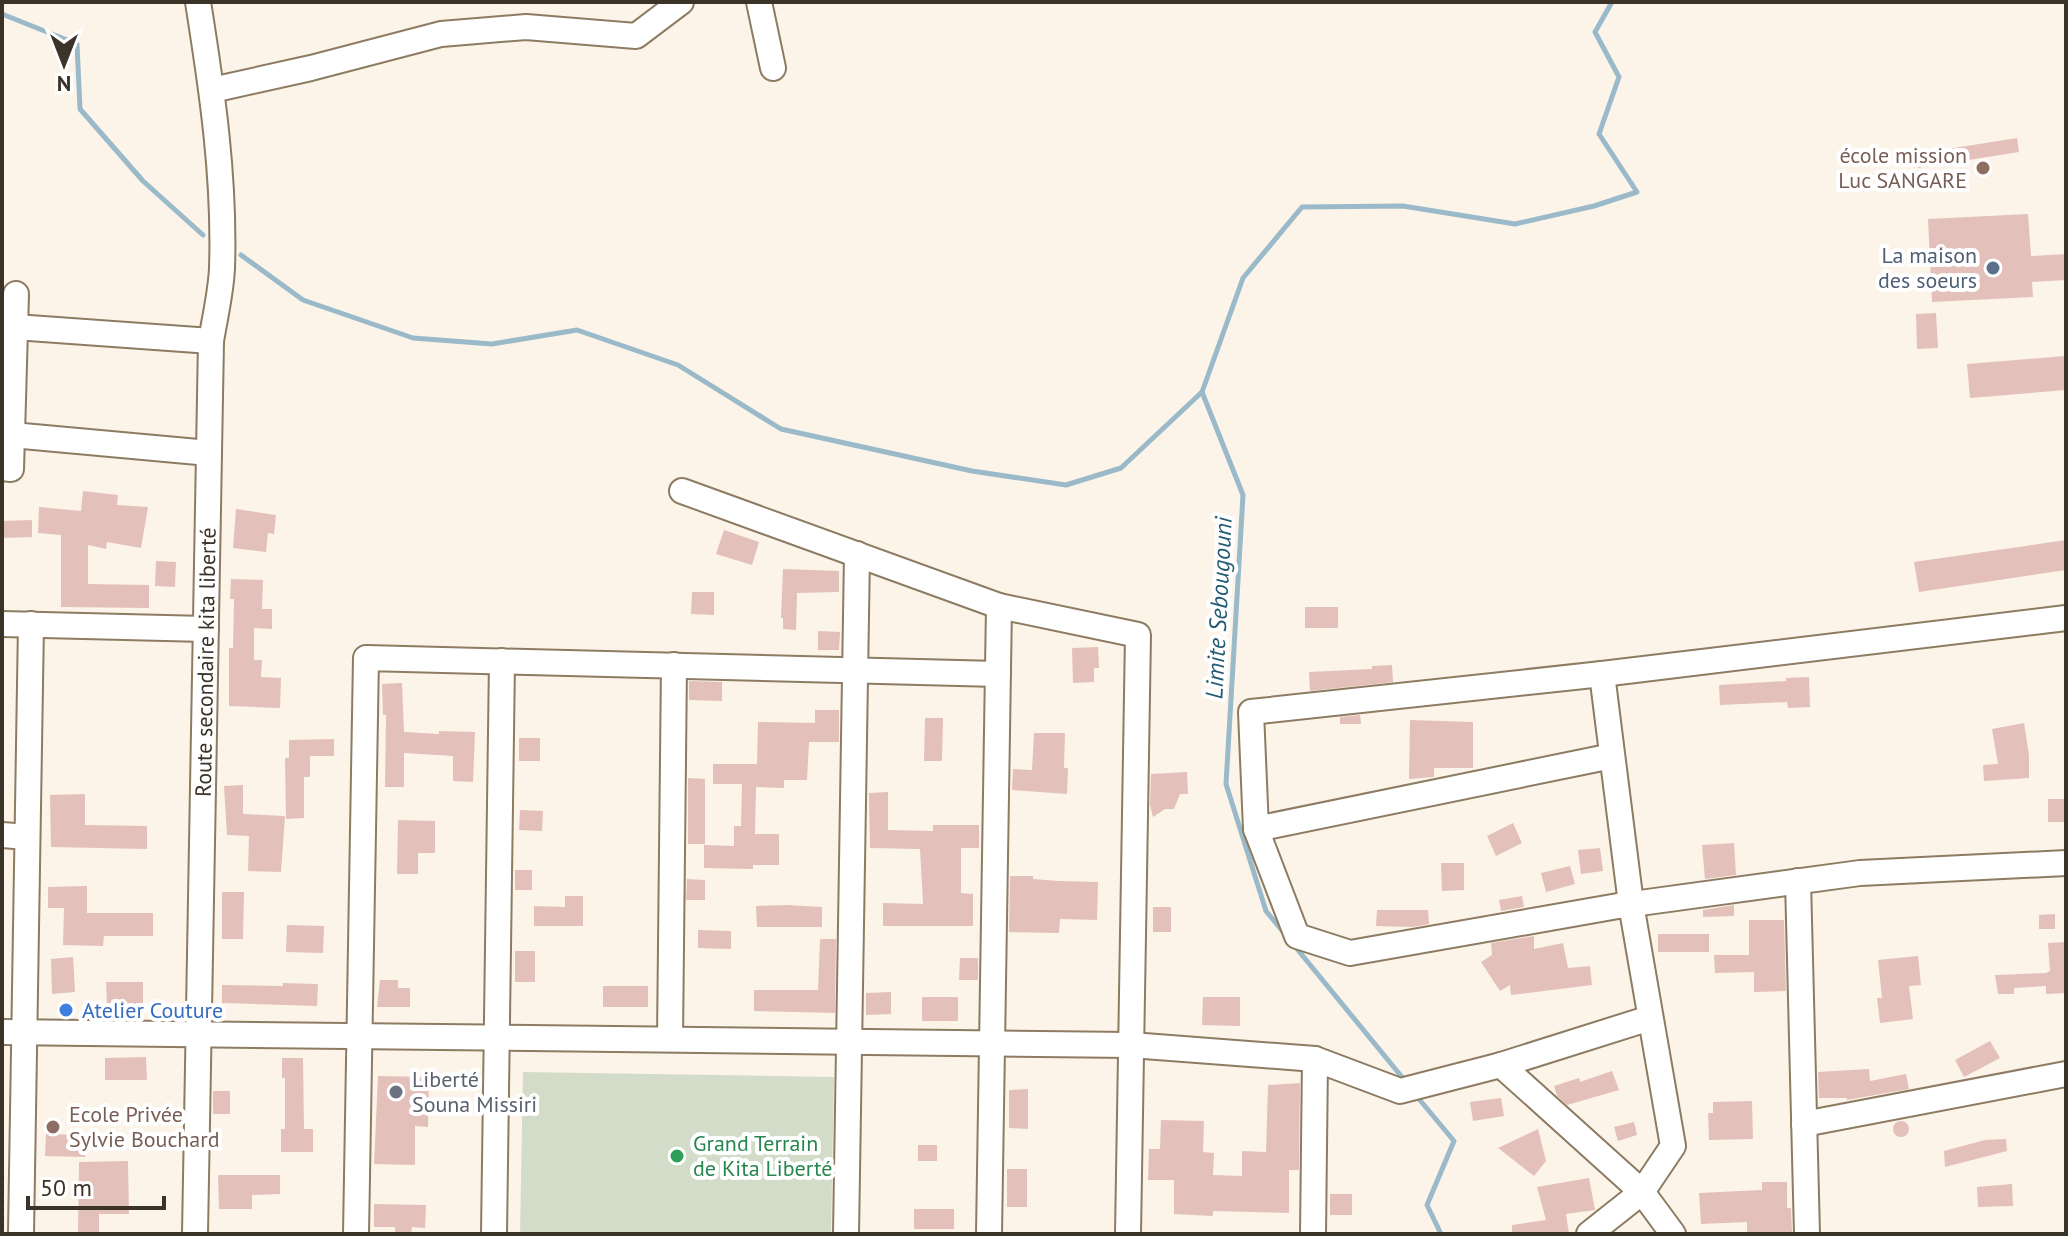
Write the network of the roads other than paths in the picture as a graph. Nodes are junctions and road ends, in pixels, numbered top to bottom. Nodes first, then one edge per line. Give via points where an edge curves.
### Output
1 (198, 2) edge
2 (681, 2) edge
3 (759, 2) edge
4 (773, 68) dead end
5 (212, 90) junction
6 (16, 294) dead end
7 (15, 327) junction
8 (211, 341) junction
9 (8, 360) edge
10 (12, 435) junction
11 (209, 453) junction
12 (2, 468) edge
13 (682, 491) dead end
14 (857, 554) junction
15 (999, 606) junction
16 (2066, 618) edge
17 (2, 624) edge
18 (31, 624) junction
19 (206, 629) junction
20 (502, 661) junction
21 (674, 665) junction
22 (855, 670) junction
23 (998, 674) junction
24 (1602, 674) junction
25 (1612, 756) junction
26 (1256, 829) junction
27 (2, 835) edge
28 (27, 837) junction
29 (2066, 863) edge
30 (1798, 881) junction
31 (1631, 904) junction
32 (1650, 1018) junction
33 (13, 1032) edge
34 (199, 1034) junction
35 (360, 1036) junction
36 (497, 1037) junction
37 (670, 1039) junction
38 (849, 1042) junction
39 (992, 1043) junction
40 (1131, 1045) junction
41 (1315, 1059) junction
42 (1501, 1065) junction
43 (2066, 1074) edge
44 (1804, 1124) junction
45 (1642, 1192) junction
46 (21, 1234) edge
47 (195, 1234) edge
48 (356, 1234) edge
49 (494, 1234) edge
50 (846, 1234) edge
51 (989, 1234) edge
52 (1128, 1234) edge
53 (1313, 1234) edge
54 (1589, 1234) edge
55 (1673, 1234) edge
56 (1807, 1234) edge

1 - 5 street, Route secondaire kita liberté
2 - 5 street via 636,36 526,27 441,34
3 - 4 street
5 - 8 street, Route secondaire kita liberté via 222,271
6 - 7 street
7 - 8 street
7 - 9 street
8 - 11 street, Route secondaire kita liberté
9 - 10 street
10 - 11 street
10 - 12 street via 11,469
11 - 19 street, Route secondaire kita liberté
13 - 14 street
14 - 15 street
14 - 22 street
15 - 23 street
15 - 40 street via 1138,635
16 - 24 street
17 - 18 street
18 - 19 street
18 - 28 street
19 - 34 street, Route secondaire kita liberté
20 - 21 street
20 - 35 street via 366,658
20 - 36 street
21 - 22 street
21 - 37 street
22 - 23 street
22 - 38 street
23 - 39 street
24 - 25 street
24 - 26 street via 1251,712
25 - 26 street
25 - 31 street
26 - 31 street via 1297,936 1350,953
27 - 28 street
28 - 33 street
29 - 30 street
30 - 31 street
30 - 44 street
31 - 32 street
32 - 42 street
32 - 45 street via 1673,1146
33 - 34 street
33 - 46 street
34 - 35 street
34 - 47 street, Route secondaire kita liberté
35 - 36 street
35 - 48 street
36 - 37 street
36 - 49 street
37 - 38 street
38 - 39 street
38 - 50 street
39 - 40 street
39 - 51 street
40 - 41 street
40 - 52 street
41 - 42 street via 1400,1091
41 - 53 street
42 - 45 street
43 - 44 street
44 - 56 street
45 - 54 street
45 - 55 street

